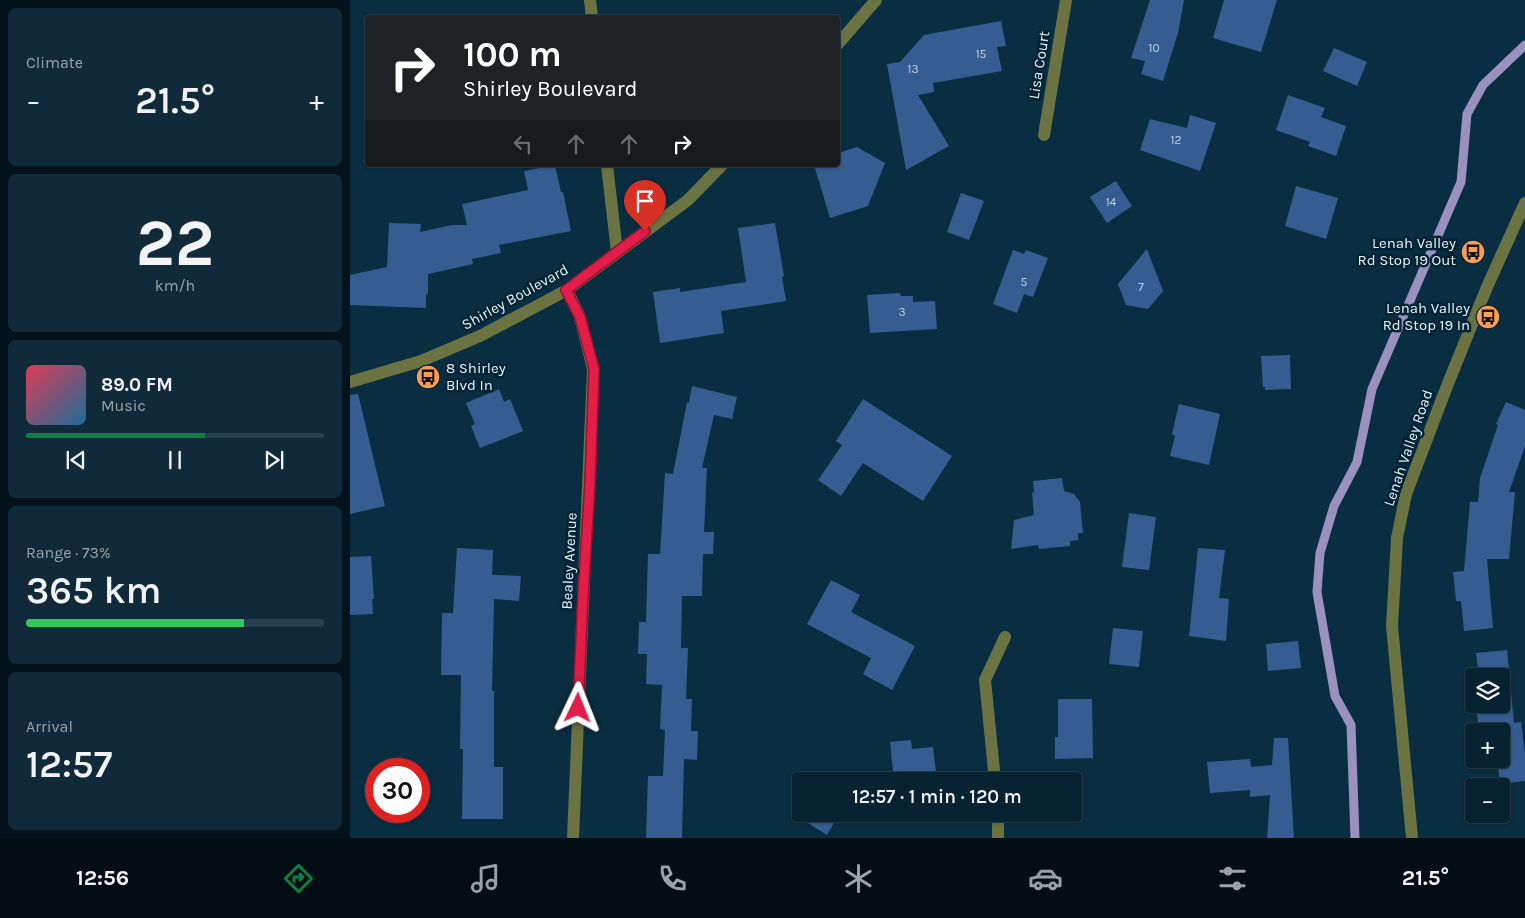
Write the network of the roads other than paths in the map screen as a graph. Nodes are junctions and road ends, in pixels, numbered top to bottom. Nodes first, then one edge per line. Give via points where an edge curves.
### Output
1 (590, 0) edge
2 (876, 0) edge
3 (1066, 0) edge
4 (592, 15) edge
5 (840, 42) edge
6 (1044, 135) dead end
7 (607, 167) edge
8 (720, 167) edge
9 (1525, 203) edge
10 (617, 252) junction
11 (566, 290) junction
12 (350, 382) edge
13 (1005, 637) dead end
14 (993, 772) edge
15 (998, 822) edge
16 (574, 838) edge
17 (998, 838) edge
18 (1412, 838) edge

1 - 4 street
2 - 5 street
3 - 6 street, Lisa Court
7 - 10 street
8 - 10 street, Shirley Boulevard via 688,200
9 - 18 street, Lenah Valley Road via 1446,386 1406,494 1397,538 1392,626
10 - 11 street, Shirley Boulevard
11 - 12 street, Shirley Boulevard via 480,336 430,358
11 - 16 street, Bealey Avenue via 580,317 594,369
13 - 14 street via 985,680
15 - 17 street

